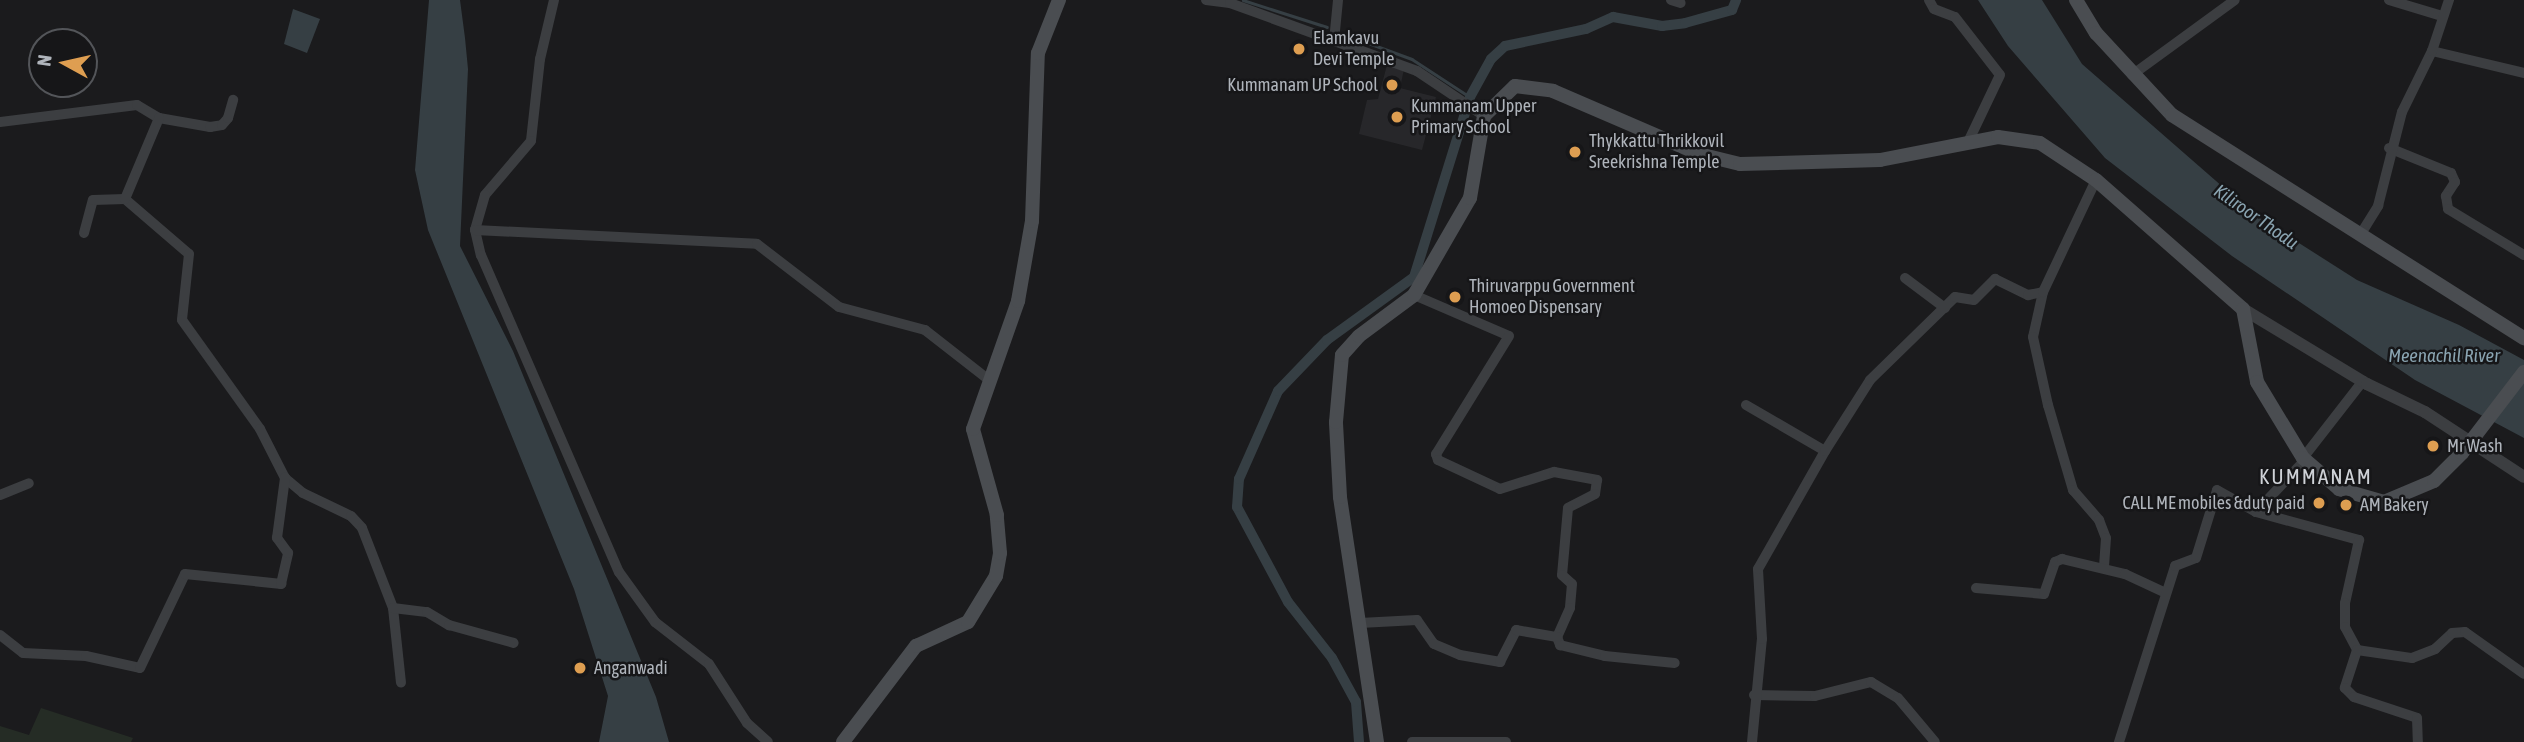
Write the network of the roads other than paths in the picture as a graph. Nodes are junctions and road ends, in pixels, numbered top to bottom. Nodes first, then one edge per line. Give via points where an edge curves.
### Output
1 (554, 0) edge
2 (1059, 0) edge
3 (1206, 0) edge
4 (1338, 0) edge
5 (1928, 0) edge
6 (2076, 0) edge
7 (2235, 0) edge
8 (2389, 0) edge
9 (2449, 0) edge
10 (2442, 16) junction
11 (1334, 41) junction
12 (2432, 51) junction
13 (2524, 74) edge
14 (2132, 75) junction
15 (233, 100) dead end
16 (1479, 113) junction
17 (159, 118) junction
18 (0, 122) edge
19 (1969, 140) junction
20 (2389, 148) junction
21 (2096, 180) junction
22 (125, 199) junction
23 (475, 230) junction
24 (2362, 232) junction
25 (85, 233) dead end
26 (2524, 255) edge
27 (1905, 278) dead end
28 (2043, 292) junction
29 (1414, 295) junction
30 (1945, 308) junction
31 (2243, 309) junction
32 (2524, 338) edge
33 (2524, 372) edge
34 (989, 380) junction
35 (2363, 381) junction
36 (1746, 405) dead end
37 (1825, 451) junction
38 (2304, 459) junction
39 (2524, 477) edge
40 (285, 478) junction
41 (29, 483) dead end
42 (0, 495) edge
43 (2256, 512) junction
44 (2104, 568) junction
45 (1976, 588) dead end
46 (2166, 593) junction
47 (393, 608) junction
48 (1360, 624) junction
49 (0, 635) edge
50 (1557, 637) junction
51 (513, 643) dead end
52 (2357, 650) junction
53 (1675, 663) dead end
54 (2524, 674) edge
55 (401, 683) dead end
56 (1754, 695) junction
57 (768, 742) edge
58 (844, 742) edge
59 (1377, 742) edge
60 (1412, 742) edge
61 (1506, 742) edge
62 (1752, 742) edge
63 (1935, 742) edge
64 (2119, 742) edge
65 (2418, 742) edge

1 - 23 street via 540,59 531,141 485,195
2 - 34 main road via 1038,53 1032,221 1025,265 1018,301
3 - 11 street via 1230,3
4 - 11 street
5 - 19 street via 1934,9 1955,17 2000,75
6 - 14 main road
7 - 14 street
8 - 10 street
9 - 10 street
10 - 12 street
11 - 16 street via 1417,71 1449,97
12 - 13 street
12 - 20 street
14 - 24 main road via 2172,115
15 - 17 street via 222,125
16 - 19 main road via 1507,90 1537,87 1699,154 1740,164 1880,160
16 - 29 main road via 1470,198
17 - 18 street via 137,105
17 - 22 street
19 - 21 main road via 2022,138 2040,143
20 - 24 street via 2378,206
20 - 26 street via 2451,173 2455,182 2446,197 2448,209
21 - 28 street
21 - 31 main road
22 - 25 street via 93,200
22 - 40 street via 189,254 182,320 260,429
23 - 34 street via 757,244 839,307 925,330
23 - 57 street via 494,289 619,572 655,622 709,664 747,723
24 - 32 main road
27 - 30 street
28 - 30 street via 2028,295 1995,279 1974,300 1955,297
28 - 44 street via 2033,337 2045,392 2073,489 2099,520 2106,538
29 - 48 main road via 1359,336 1342,355 1336,422 1340,497
29 - 50 street via 1509,336 1436,454 1438,460 1500,489 1554,472 1597,480 1595,495 1568,508 1562,575 1572,584 1570,608
30 - 37 street via 1870,380
31 - 35 street
31 - 38 main road via 2257,382
33 - 38 main road, bridge via 2462,453 2434,481 2384,502 2339,489
34 - 58 main road via 973,429 997,514 1000,553 996,576 968,622 916,646
35 - 38 street
35 - 39 street via 2426,412
36 - 37 street
37 - 56 street via 1758,569 1762,639
38 - 43 street
40 - 47 street via 303,493 351,516 362,528
40 - 49 street via 277,538 288,553 281,584 185,574 140,667 86,656 23,653
41 - 42 street
43 - 46 street via 2217,490 2196,558 2175,566
43 - 52 street via 2359,540 2345,603 2345,627
44 - 45 street via 2071,560 2055,562 2044,594
44 - 46 street
46 - 64 street
47 - 51 street via 427,612 449,625
47 - 55 street
48 - 50 street via 1417,621 1434,644 1460,655 1500,662 1516,630
48 - 59 main road
50 - 53 street via 1568,649
52 - 54 street via 2412,657 2435,649 2452,633 2465,632
52 - 65 street via 2344,688 2347,693 2412,714 2420,727
56 - 62 street
56 - 63 street via 1815,696 1871,682 1898,698
60 - 61 street

